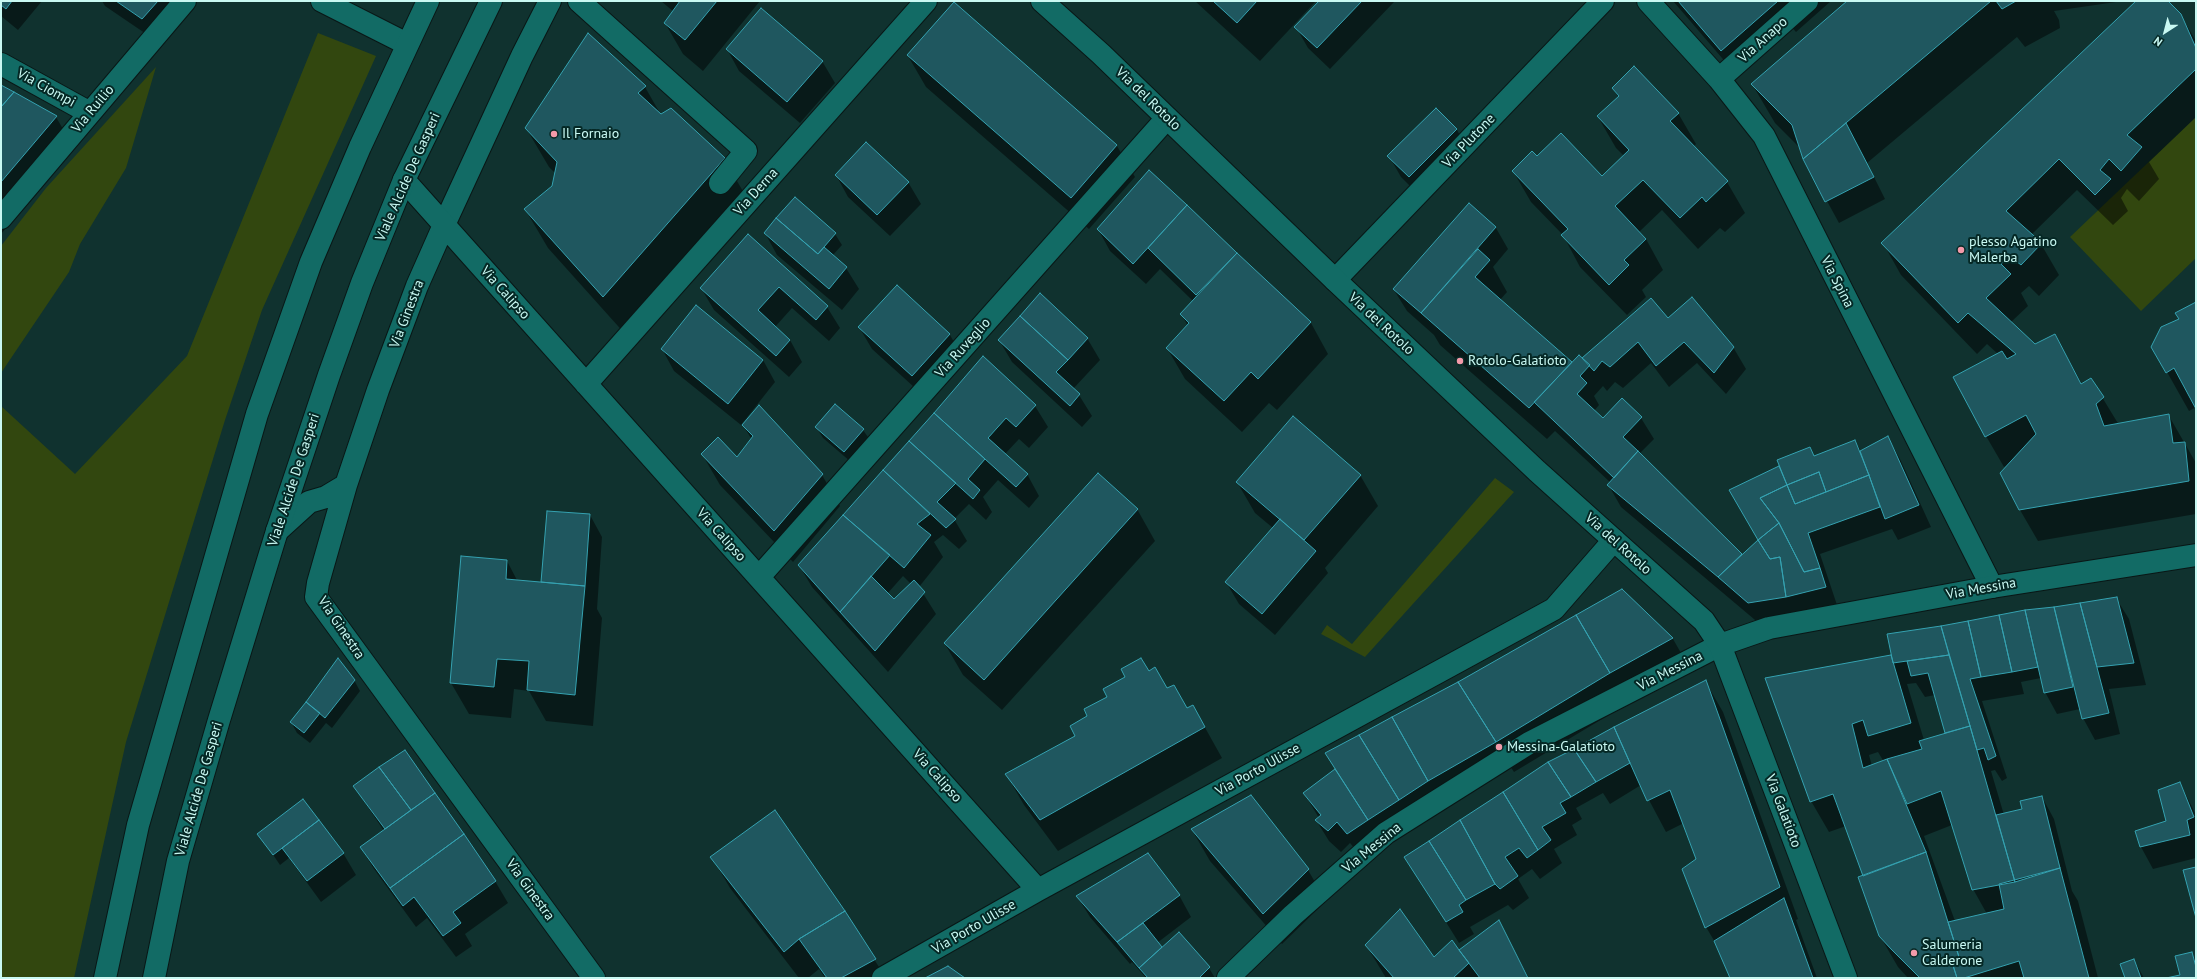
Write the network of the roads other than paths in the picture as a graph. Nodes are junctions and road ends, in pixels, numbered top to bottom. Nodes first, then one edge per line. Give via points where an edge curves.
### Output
1 (185, 1) edge
2 (322, 1) edge
3 (428, 1) edge
4 (491, 1) edge
5 (550, 1) edge
6 (579, 1) edge
7 (926, 1) edge
8 (1042, 1) edge
9 (1603, 1) edge
10 (1648, 1) edge
11 (1807, 1) edge
12 (407, 44) junction
13 (1, 64) edge
14 (1719, 79) junction
15 (90, 113) junction
16 (1167, 118) junction
17 (404, 180) junction
18 (720, 183) dead end
19 (1, 218) edge
20 (444, 225) junction
21 (1335, 280) junction
22 (586, 384) junction
23 (346, 485) junction
24 (277, 531) junction
25 (1614, 540) junction
26 (2196, 555) edge
27 (759, 577) junction
28 (1992, 587) junction
29 (1720, 645) junction
30 (1038, 890) junction
31 (105, 978) edge
32 (154, 978) edge
33 (594, 978) edge
34 (884, 978) edge
35 (1228, 978) edge
36 (1846, 978) edge

1 - 15 street, Via Ruilio
2 - 12 street
3 - 12 street
4 - 17 street, Viale Alcide De Gasperi
5 - 20 street, Via Ginestra
6 - 18 street via 746,151
7 - 22 street, Via Derna
8 - 16 street, Via del Rotolo
9 - 21 street, Via Plutone
10 - 14 street, Via Spina
11 - 14 street, Via Anapo
12 - 31 street via 311,262 257,414 138,825
13 - 15 street, Via Ciompi
14 - 28 street, Via Spina via 1764,136
15 - 19 street, Via Ruilio
16 - 21 street, Via del Rotolo
16 - 27 street, Via Ruveglio
17 - 20 street, Via Calipso
17 - 24 street, Viale Alcide De Gasperi via 359,290
20 - 22 street, Via Calipso
20 - 23 street, Via Ginestra via 417,286
21 - 25 street, Via del Rotolo via 1537,471
22 - 27 street, Via Calipso
23 - 24 street via 326,497 309,502
23 - 33 street, Via Ginestra via 316,597
24 - 32 street, Viale Alcide De Gasperi via 178,861
25 - 29 street, Via del Rotolo via 1704,621
25 - 30 street, Via Porto Ulisse via 1554,609
26 - 28 street, Via Messina
27 - 30 street, Via Calipso
28 - 29 street, Via Messina via 1769,628
29 - 35 street, Via Messina via 1529,743 1386,833 1293,914
29 - 36 street, Via Galatioto
30 - 34 street, Via Porto Ulisse

